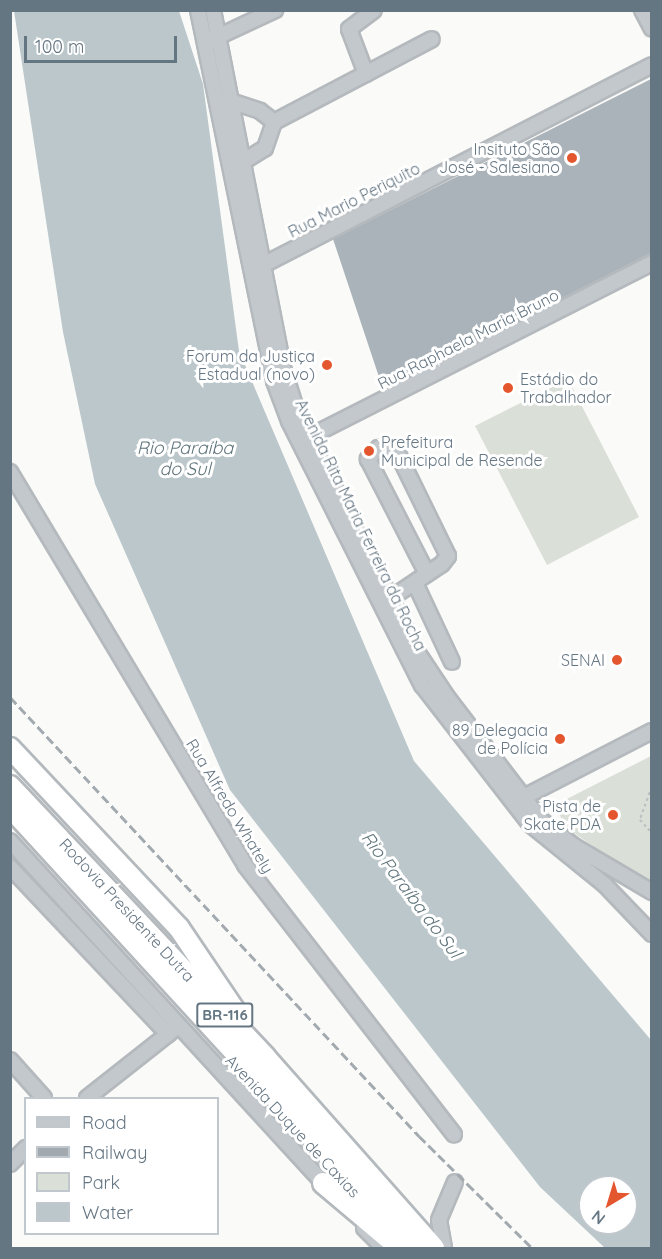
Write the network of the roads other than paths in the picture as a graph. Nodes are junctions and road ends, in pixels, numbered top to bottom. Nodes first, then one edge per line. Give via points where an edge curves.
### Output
1 (198, 10) edge
2 (213, 10) edge
3 (375, 10) edge
4 (642, 10) edge
5 (267, 12) edge
6 (651, 29) edge
7 (212, 39) junction
8 (432, 39) dead end
9 (651, 65) edge
10 (366, 74) junction
11 (233, 102) junction
12 (274, 122) junction
13 (243, 162) junction
14 (651, 262) edge
15 (263, 265) junction
16 (305, 440) junction
17 (10, 472) edge
18 (427, 574) junction
19 (415, 583) junction
20 (391, 598) junction
21 (452, 662) dead end
22 (651, 731) edge
23 (10, 748) edge
24 (10, 786) edge
25 (524, 797) junction
26 (10, 807) edge
27 (10, 841) edge
28 (10, 867) edge
29 (651, 892) edge
30 (649, 927) edge
31 (173, 1030) junction
32 (265, 1057) junction
33 (10, 1060) edge
34 (43, 1097) edge
35 (88, 1097) edge
36 (454, 1134) dead end
37 (24, 1149) edge
38 (11, 1159) edge
39 (10, 1164) edge
40 (455, 1182) dead end
41 (323, 1183) junction
42 (384, 1248) edge
43 (400, 1248) edge
44 (414, 1248) edge
45 (434, 1248) edge
46 (444, 1248) edge

1 - 7 street, Avenida Rita Maria Ferreira da Rocha
2 - 7 street, Avenida Rita Maria Ferreira da Rocha
3 - 10 street via 349,29
4 - 6 street
5 - 7 street
7 - 11 street, Avenida Rita Maria Ferreira da Rocha
7 - 16 street, Avenida Rita Maria Ferreira da Rocha via 274,381
8 - 10 street
9 - 15 street, Rua Mario Periquito
10 - 12 street
11 - 12 street via 260,111
11 - 13 street, Avenida Rita Maria Ferreira da Rocha
12 - 13 street via 265,148
13 - 15 street, Avenida Rita Maria Ferreira da Rocha
14 - 16 street, Rua Raphaela Maria Bruno
15 - 16 street, Avenida Rita Maria Ferreira da Rocha via 284,371
16 - 20 street, Avenida Rita Maria Ferreira da Rocha
16 - 30 street, Avenida Rita Maria Ferreira da Rocha via 422,685 530,824
17 - 36 street, Rua Alfredo Whately via 245,866
18 - 18 street via 368,459 379,448 399,456 448,556
18 - 19 street
19 - 20 street
19 - 21 street
20 - 25 street, Avenida Rita Maria Ferreira da Rocha via 447,697
22 - 25 street
23 - 32 highway via 179,928
24 - 32 highway, Rodovia Presidente Dutra / BR-116
25 - 29 street, Avenida Rita Maria Ferreira da Rocha via 557,834
26 - 44 highway, Rodovia Presidente Dutra / BR-116
27 - 31 street, Avenida Duque de Caxias
28 - 31 street, Avenida Duque de Caxias
31 - 35 street
31 - 41 street, Avenida Duque de Caxias
32 - 45 highway, Rodovia Presidente Dutra / BR-116
33 - 34 street
37 - 38 street
38 - 39 street
40 - 46 street via 439,1220
41 - 42 street, Avenida Duque de Caxias
41 - 43 highway

